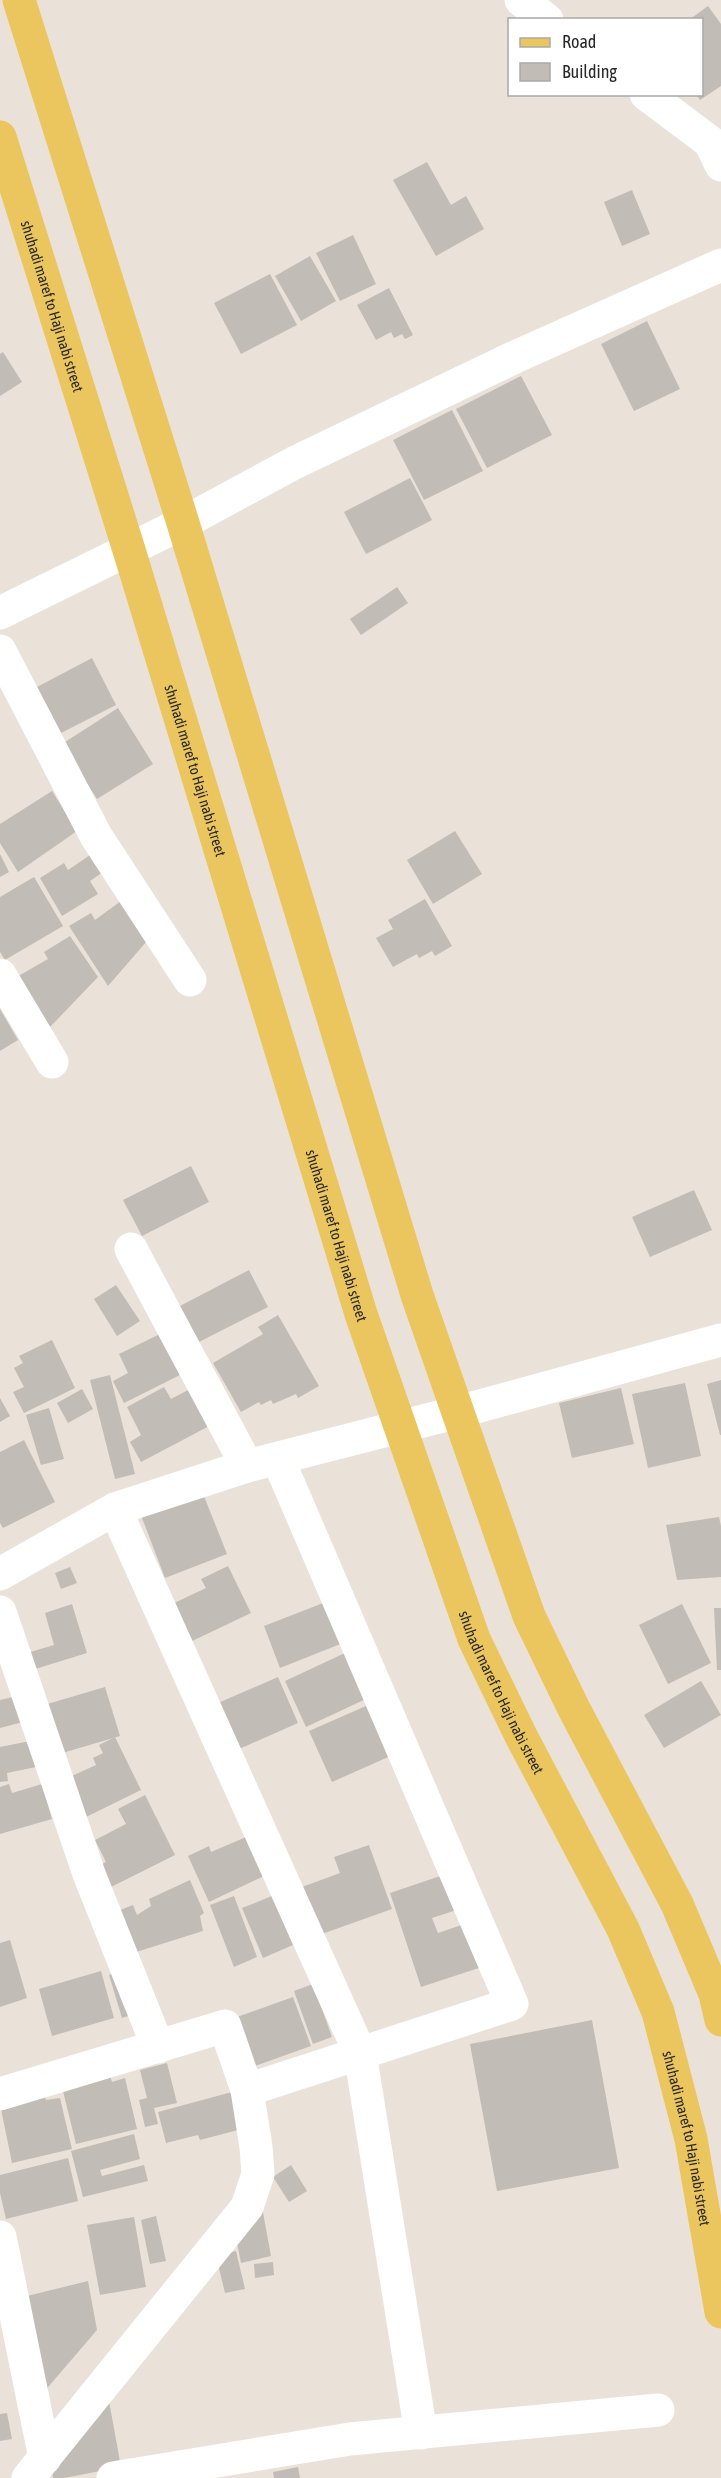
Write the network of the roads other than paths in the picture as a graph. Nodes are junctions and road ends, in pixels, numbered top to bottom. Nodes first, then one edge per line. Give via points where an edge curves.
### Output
1 (19, 0) edge
2 (521, 0) edge
3 (544, 18) edge
4 (649, 96) edge
5 (0, 137) edge
6 (721, 165) edge
7 (721, 265) edge
8 (183, 523) junction
9 (129, 550) junction
10 (0, 613) edge
11 (0, 651) edge
12 (0, 975) edge
13 (190, 980) dead end
14 (52, 1062) dead end
15 (131, 1249) dead end
16 (721, 1340) edge
17 (458, 1412) junction
18 (400, 1427) junction
19 (263, 1462) junction
20 (114, 1509) junction
21 (0, 1574) edge
22 (0, 1612) edge
23 (721, 2019) edge
24 (158, 2047) junction
25 (360, 2053) junction
26 (247, 2090) junction
27 (0, 2094) edge
28 (0, 2237) edge
29 (721, 2312) edge
30 (658, 2410) dead end
31 (421, 2433) junction
32 (37, 2468) edge
33 (113, 2478) edge

1 - 8 main road
2 - 3 street
4 - 6 street via 710,142
5 - 9 main road, shuhadi maref to Haji nabi street
7 - 8 street via 515,357 294,463
8 - 9 street
8 - 17 main road via 417,1295
9 - 10 street
9 - 18 main road, shuhadi maref to Haji nabi street via 361,1314
11 - 13 street via 96,836
12 - 14 street
15 - 19 street
16 - 17 street
17 - 18 street
17 - 23 main road via 529,1616 677,1904 715,1994
18 - 19 street
18 - 29 main road, shuhadi maref to Haji nabi street via 474,1639 623,1929 658,2012 691,2139
19 - 20 street
19 - 25 street via 512,2004
20 - 21 street
20 - 25 street
22 - 24 street via 89,1874
24 - 26 street via 225,2026
24 - 27 street
25 - 26 street
25 - 31 street
26 - 32 street via 258,2174 247,2207
28 - 32 street
30 - 31 street
31 - 33 street via 350,2439

